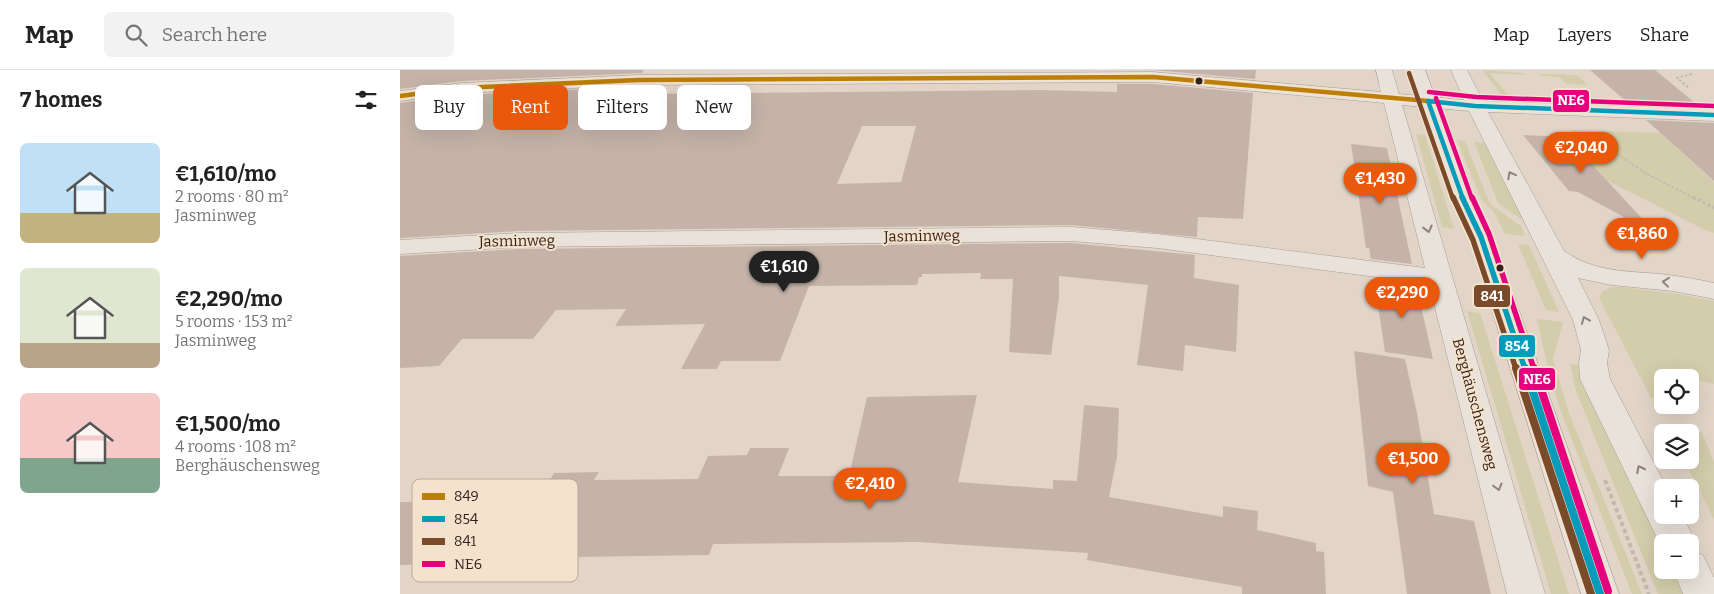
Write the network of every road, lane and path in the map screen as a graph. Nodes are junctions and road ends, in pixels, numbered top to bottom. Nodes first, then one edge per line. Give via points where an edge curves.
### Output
1 (1384, 70) edge
2 (1417, 70) edge
3 (1459, 70) edge
4 (957, 74) edge
5 (400, 96) edge
6 (1392, 98) junction
7 (1428, 101) junction
8 (1475, 106) junction
9 (1558, 108) junction
10 (1714, 115) edge
11 (1714, 208) edge
12 (400, 247) edge
13 (1555, 256) junction
14 (1441, 278) junction
15 (1714, 291) edge
16 (1654, 496) edge
17 (1695, 579) edge
18 (1526, 594) edge
19 (1600, 594) edge
20 (1702, 594) edge

1 - 6 street, Berghäuschensweg
2 - 7 street
3 - 8 street
4 - 5 street via 638,80 461,88
4 - 6 street via 1153,77
6 - 7 street
6 -> 14 street, Berghäuschensweg
7 - 8 street
7 - 19 street via 1461,195 1481,237
8 - 9 street
13 -> 8 street
9 - 10 street
9 - 11 path via 1627,162
12 - 14 street, Jasminweg via 519,240 1071,234 1156,241
15 -> 13 street via 1592,274
16 -> 13 street via 1595,379 1595,350 1586,320
14 -> 18 street, Berghäuschensweg
17 - 20 street

